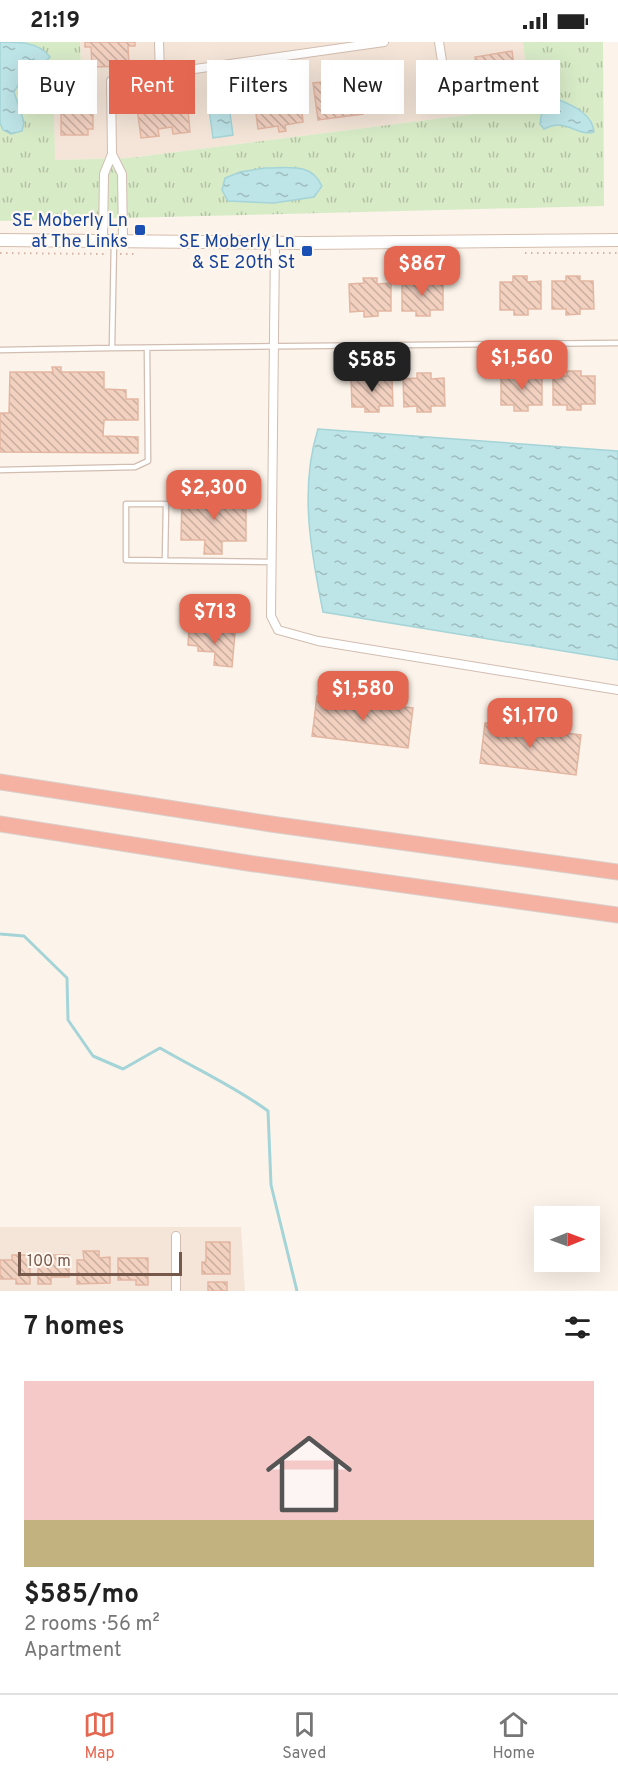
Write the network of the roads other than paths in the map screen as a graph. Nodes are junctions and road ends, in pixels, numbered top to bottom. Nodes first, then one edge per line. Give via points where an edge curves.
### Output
1 (159, 42) edge
2 (384, 42) edge
3 (439, 42) edge
4 (344, 45) edge
5 (160, 60) edge
6 (442, 60) edge
7 (195, 68) edge
8 (111, 114) edge
9 (112, 154) junction
10 (0, 240) edge
11 (618, 240) edge
12 (113, 241) junction
13 (275, 243) junction
14 (618, 343) edge
15 (273, 347) junction
16 (112, 348) junction
17 (147, 348) junction
18 (0, 350) edge
19 (0, 470) edge
20 (165, 560) junction
21 (271, 562) junction
22 (618, 690) edge
23 (0, 782) edge
24 (0, 824) edge
25 (618, 873) edge
26 (618, 915) edge
27 (177, 1236) dead end
28 (176, 1291) edge

1 - 5 street
2 - 4 street
3 - 6 street
4 - 7 street
8 - 9 street
9 - 12 street via 104,174
9 - 12 street via 122,174
10 - 12 street
11 - 13 street
12 - 13 street
12 - 16 lane
13 - 15 street
14 - 15 lane
15 - 17 lane
15 - 21 street
16 - 17 lane
16 - 18 lane
17 - 19 lane via 148,461 135,467
20 - 20 lane via 126,560 126,504 166,504
20 - 21 lane
21 - 22 street via 270,616 278,630 290,635
23 - 25 highway
24 - 26 highway
27 - 28 street

